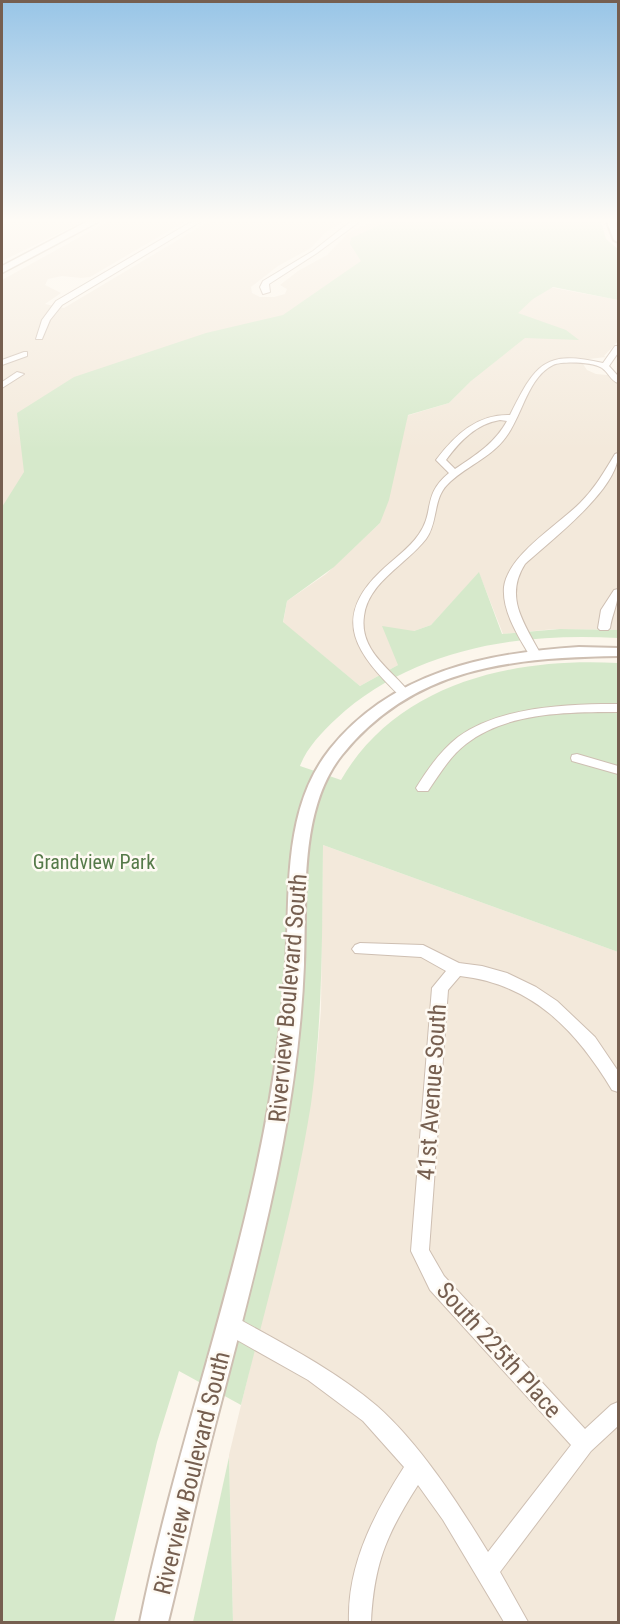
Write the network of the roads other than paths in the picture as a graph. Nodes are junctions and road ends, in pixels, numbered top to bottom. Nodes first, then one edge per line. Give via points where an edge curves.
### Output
1 (67, 298) edge
2 (39, 337) dead end
3 (618, 348) edge
4 (24, 354) dead end
5 (605, 366) junction
6 (3, 367) edge
7 (618, 381) edge
8 (2, 386) edge
9 (511, 418) junction
10 (618, 456) edge
11 (457, 474) junction
12 (613, 476) edge
13 (618, 592) edge
14 (603, 628) dead end
15 (618, 652) edge
16 (534, 653) junction
17 (403, 692) junction
18 (618, 708) edge
19 (577, 758) dead end
20 (618, 770) edge
21 (423, 788) dead end
22 (360, 949) dead end
23 (456, 969) junction
24 (618, 1085) edge
25 (420, 1251) joint
26 (230, 1325) junction
27 (618, 1412) edge
28 (584, 1444) junction
29 (417, 1467) junction
30 (487, 1571) junction
31 (154, 1623) edge
32 (360, 1623) edge
33 (517, 1623) edge

1 - 2 street via 46,320
3 - 5 street
4 - 6 street
5 - 7 street
5 - 9 street via 582,361 549,364 541,370
6 - 8 street via 20,374
9 - 11 street via 495,445
9 - 11 street via 492,417 460,435 441,460
10 - 12 street
11 - 17 street via 438,489 424,535 378,580 361,604 358,626 363,644
12 - 16 street via 513,574 507,594
13 - 14 street via 607,610
15 - 16 street, Riverview Boulevard South
16 - 17 street, Riverview Boulevard South via 458,669
17 - 26 street, Riverview Boulevard South via 378,708 343,743 320,776 306,810 285,1076 271,1154
18 - 21 street via 554,710 489,727 463,739
19 - 20 street
22 - 23 street via 423,951
23 - 24 street via 474,969 519,983 546,1002 590,1042
23 - 25 street, 41st Avenue South via 440,988
25 - 28 street, South 225th Place via 437,1283
26 - 29 street via 315,1373 370,1414
26 - 31 street, Riverview Boulevard South
27 - 28 street
28 - 30 street
29 - 30 street via 452,1512
29 - 32 street via 391,1505 371,1548 362,1587
30 - 33 street

